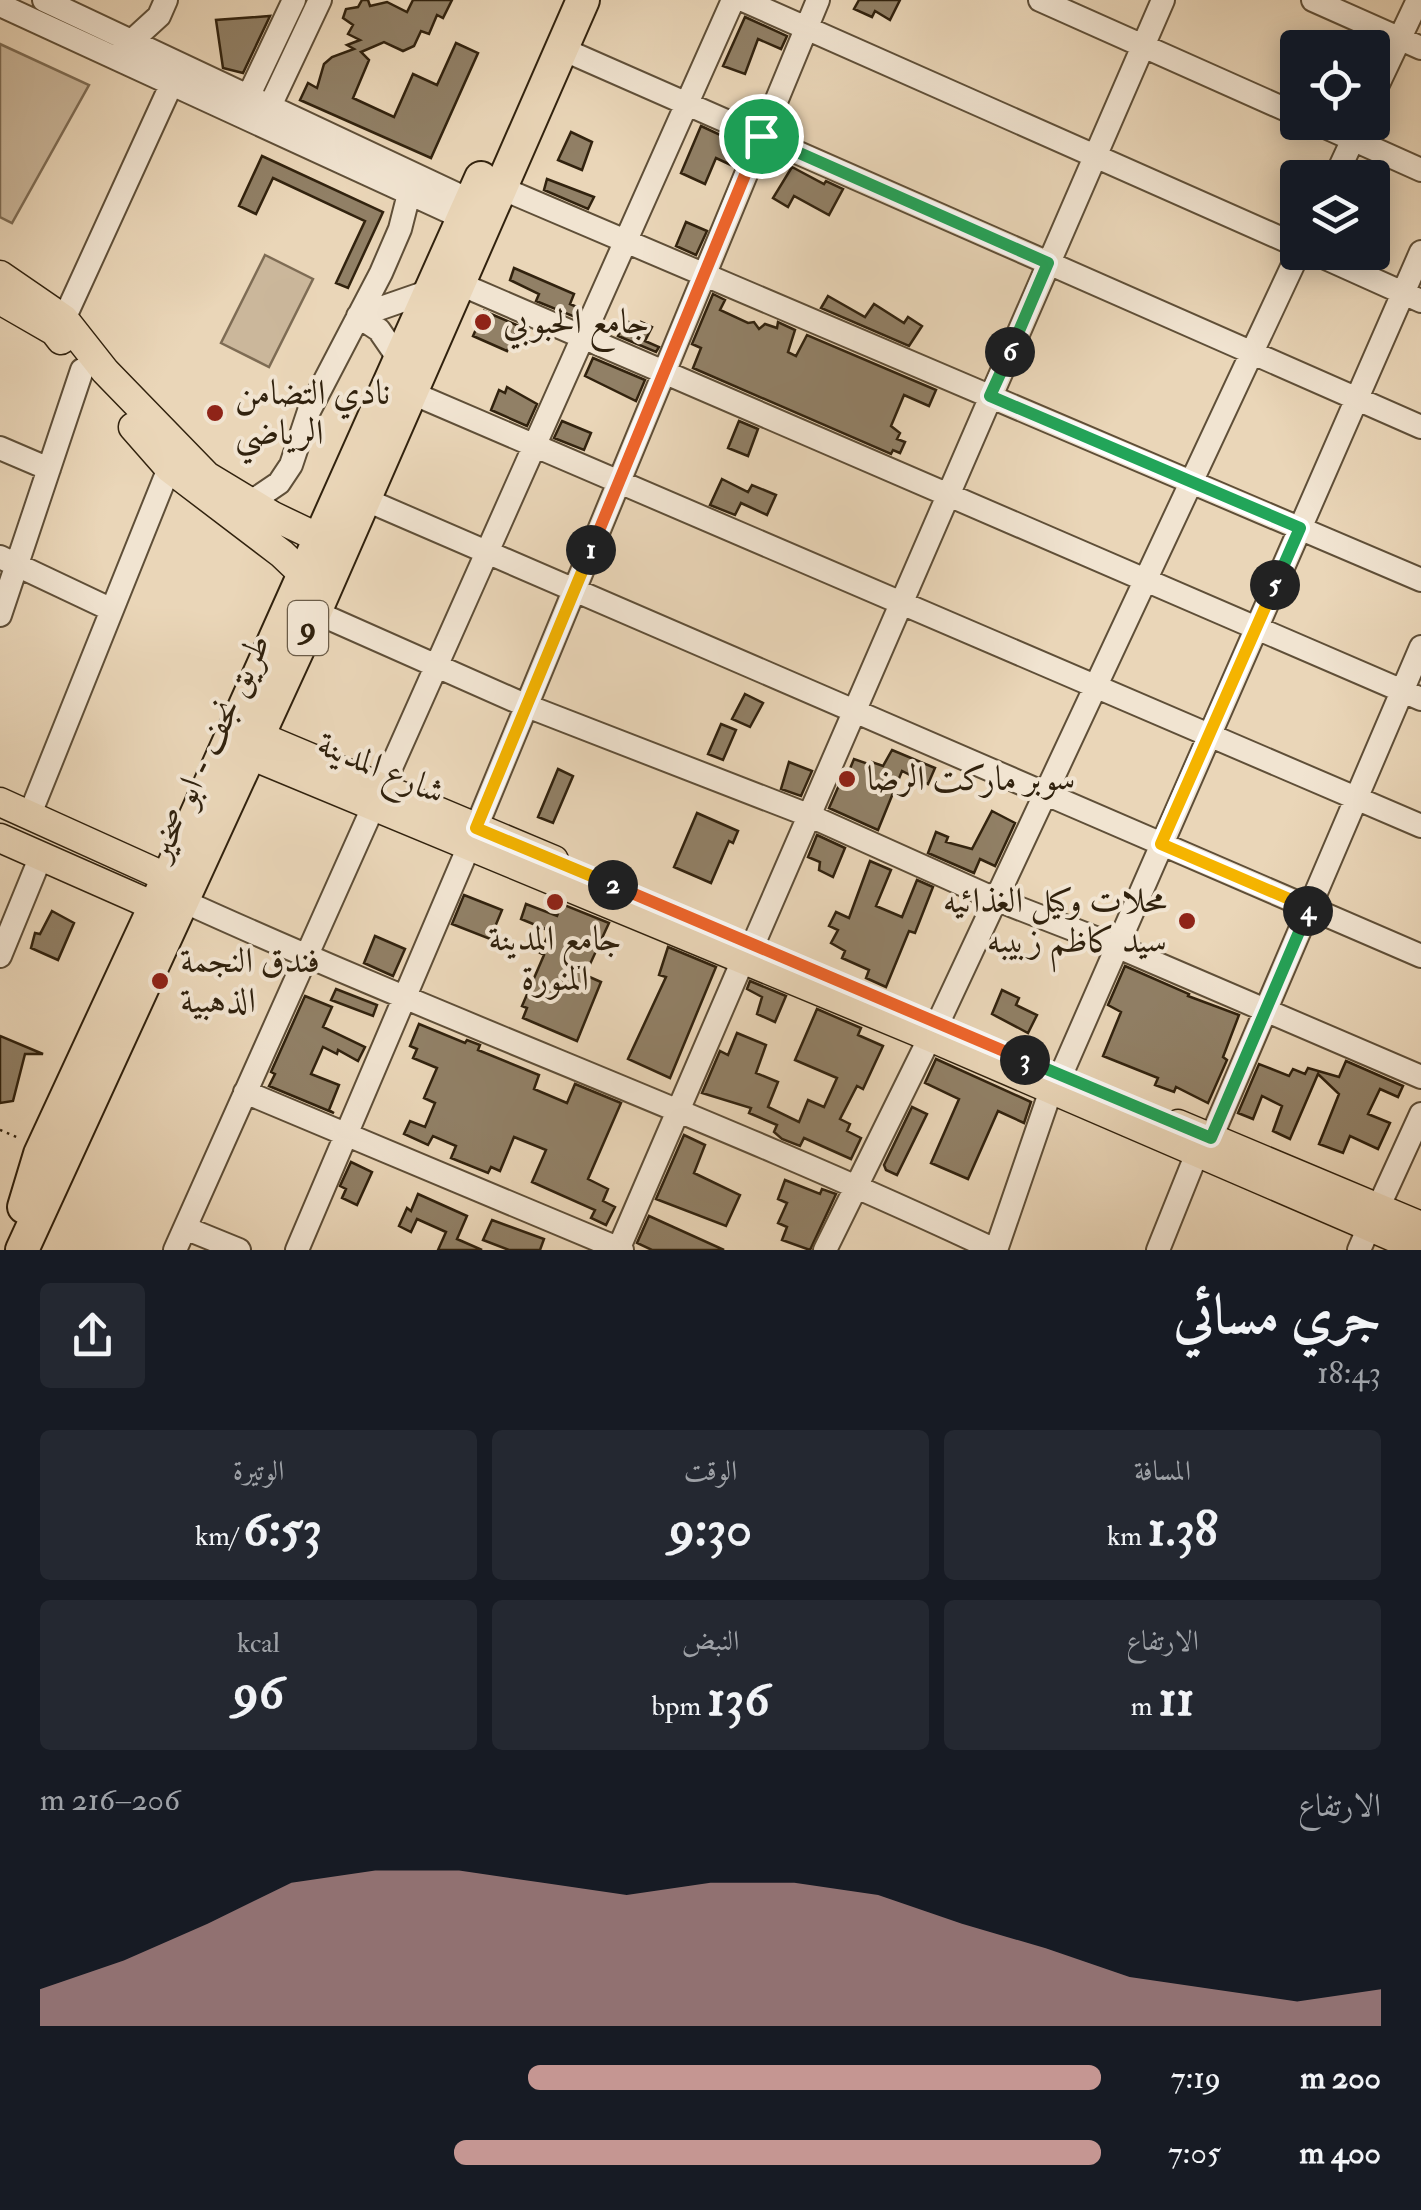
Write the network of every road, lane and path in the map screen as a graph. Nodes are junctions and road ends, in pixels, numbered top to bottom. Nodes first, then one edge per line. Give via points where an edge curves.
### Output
1 (44, 0) edge
2 (166, 0) edge
3 (294, 0) edge
4 (320, 0) edge
5 (559, 0) edge
6 (583, 0) edge
7 (733, 0) edge
8 (742, 0) edge
9 (818, 0) edge
10 (1040, 0) edge
11 (1163, 0) edge
12 (1313, 0) edge
13 (1418, 0) edge
14 (0, 5) edge
15 (806, 28) junction
16 (1410, 44) edge
17 (1143, 46) junction
18 (560, 48) junction
19 (125, 51) junction
20 (1390, 72) edge
21 (172, 83) junction
22 (259, 101) junction
23 (686, 104) junction
24 (1280, 107) edge
25 (761, 136) junction
26 (1371, 140) edge
27 (1095, 156) junction
28 (1421, 170) edge
29 (412, 184) junction
30 (478, 202) junction
31 (626, 241) junction
32 (1280, 241) edge
33 (1421, 252) edge
34 (1048, 263) junction
35 (1289, 270) edge
36 (1352, 270) edge
37 (704, 275) junction
38 (0, 276) edge
39 (445, 287) junction
40 (1412, 297) edge
41 (0, 300) edge
42 (358, 316) junction
43 (59, 325) junction
44 (583, 337) junction
45 (1252, 352) junction
46 (400, 359) junction
47 (84, 360) junction
48 (664, 372) junction
49 (412, 394) junction
50 (990, 396) junction
51 (1357, 398) junction
52 (1421, 427) edge
53 (534, 446) junction
54 (0, 448) edge
55 (169, 468) junction
56 (49, 469) junction
57 (619, 482) junction
58 (1191, 482) junction
59 (948, 494) junction
60 (364, 499) junction
61 (251, 502) junction
62 (1300, 528) junction
63 (319, 538) junction
64 (487, 552) junction
65 (9, 561) edge
66 (303, 574) junction
67 (1145, 580) junction
68 (1421, 580) edge
69 (574, 590) junction
70 (900, 602) junction
71 (112, 610) junction
72 (315, 612) junction
73 (0, 615) edge
74 (1256, 628) junction
75 (1421, 647) edge
76 (436, 667) junction
77 (1095, 686) junction
78 (1412, 695) edge
79 (526, 706) junction
80 (853, 711) junction
81 (1209, 735) junction
82 (255, 745) junction
83 (1044, 793) junction
84 (378, 797) junction
85 (1357, 798) junction
86 (0, 802) edge
87 (30, 814) junction
88 (808, 815) junction
89 (1421, 826) edge
90 (473, 837) junction
91 (0, 838) edge
92 (1161, 844) junction
93 (40, 856) junction
94 (168, 895) junction
95 (994, 899) junction
96 (1310, 908) junction
97 (1116, 946) junction
98 (748, 952) junction
99 (0, 956) edge
100 (1421, 956) edge
101 (305, 957) junction
102 (406, 998) junction
103 (1266, 1010) junction
104 (934, 1030) junction
105 (1421, 1077) edge
106 (1056, 1082) junction
107 (246, 1092) junction
108 (678, 1110) junction
109 (1421, 1114) edge
110 (348, 1135) junction
111 (1204, 1145) junction
112 (40, 1154) junction
113 (856, 1185) junction
114 (0, 1220) edge
115 (1421, 1226) edge
116 (186, 1228) junction
117 (1369, 1228) edge
118 (1421, 1248) edge
119 (5, 1250) edge
120 (22, 1250) edge
121 (176, 1250) edge
122 (239, 1250) edge
123 (296, 1250) edge
124 (620, 1250) edge
125 (825, 1250) edge
126 (995, 1250) edge
127 (1158, 1250) edge

1 - 19 street
2 - 19 street
3 - 22 street
4 - 22 street
5 - 30 highway, طريق نجف - ابو صخير / 9
6 - 18 highway, طريق نجف - ابو صخير / 9
7 - 23 street
8 - 15 street
9 - 15 street
10 - 17 street
11 - 17 street
12 - 16 street
13 - 16 street
14 - 19 street
15 - 25 street
15 - 27 street
16 - 20 street
17 - 24 street
17 - 27 street
18 - 23 street
18 - 30 highway, طريق نجف - ابو صخير / 9
19 - 21 street
19 - 22 street
21 - 29 street
21 - 43 street
22 - 29 street
23 - 25 street
23 - 31 street
25 - 34 street
25 - 37 street
26 - 28 street
27 - 32 street
27 - 34 street
29 - 30 street
29 - 42 street via 400,229
30 - 31 street
30 - 39 highway, طريق نجف - ابو صخير / 9
30 - 39 highway, طريق نجف - ابو صخير / 9
31 - 37 street
31 - 44 street
33 - 40 street
34 - 45 street
34 - 50 street
35 - 45 street
36 - 40 street
37 - 48 street
37 - 50 street
38 - 43 main road
39 - 42 street
39 - 44 street
39 - 46 highway, طريق نجف - ابو صخير / 9
39 - 49 highway, طريق نجف - ابو صخير / 9
40 - 51 street
41 - 43 main road
42 - 46 street via 379,330
42 - 61 street via 291,465 279,483
43 - 47 main road
44 - 48 street
44 - 53 street
45 - 51 street
45 - 58 street
46 - 63 highway, طريق نجف - ابو صخير / 9
47 - 55 main road
47 - 56 street
47 - 61 main road via 207,476
48 - 57 street
48 - 59 street
49 - 53 street
49 - 60 highway, طريق نجف - ابو صخير / 9
50 - 58 street
50 - 59 street
51 - 52 street
51 - 62 street
53 - 57 street
53 - 64 street
54 - 56 street
55 - 66 main road
55 - 71 street
56 - 65 street
57 - 69 street
57 - 70 street
58 - 62 street
58 - 67 street
59 - 67 street
59 - 70 street
60 - 64 street
60 - 72 highway, طريق نجف - ابو صخير / 9
61 - 63 main road
62 - 68 street
62 - 74 street
63 - 66 highway, طريق نجف - ابو صخير / 9
64 - 69 street
64 - 76 street
65 - 71 street
65 - 73 street
66 - 94 highway, طريق نجف - ابو صخير / 9
67 - 74 street
67 - 77 street
69 - 79 street
69 - 80 street
70 - 77 street
70 - 80 street
71 - 87 street
72 - 76 street
72 - 82 highway, طريق نجف - ابو صخير / 9
74 - 78 street
74 - 81 street
75 - 78 street
76 - 79 street
76 - 84 street
77 - 81 street
77 - 83 street
78 - 85 street
79 - 88 street
79 - 90 street
80 - 83 street
80 - 88 street
81 - 85 street
81 - 92 street
82 - 84 main road, شارع المدينة
82 - 94 highway, طريق نجف - ابو صخير / 9
83 - 92 street
83 - 95 street
84 - 90 main road, شارع المدينة
84 - 101 street
85 - 89 street
85 - 96 street
86 - 87 main road
87 - 94 main road
88 - 95 street
88 - 98 street
90 - 98 main road, شارع المدينة
90 - 102 street
91 - 93 main road
92 - 96 street
92 - 97 street
93 - 94 main road
93 - 99 street
94 - 101 street
94 - 112 highway, طريق نجف - ابو صخير / 9
94 - 120 highway, طريق نجف - ابو صخير / 9
95 - 97 street
95 - 104 street
96 - 100 street
96 - 103 street
97 - 103 street
97 - 106 street
98 - 104 main road, شارع المدينة
98 - 108 street
101 - 102 street
101 - 107 street
102 - 108 street
102 - 110 street
103 - 105 street
103 - 111 street
104 - 106 main road, شارع المدينة
104 - 113 street
106 - 111 main road, شارع المدينة
106 - 126 street
107 - 110 street
107 - 116 street
108 - 113 street
108 - 124 street
109 - 117 street
110 - 123 street
110 - 124 street
111 - 117 main road, شارع المدينة
111 - 127 street
112 - 114 highway
112 - 119 highway, طريق نجف - ابو صخير / 9
113 - 125 street
113 - 126 street
115 - 117 main road, شارع المدينة
116 - 121 street
116 - 122 street
117 - 118 main road, شارع المدينة

